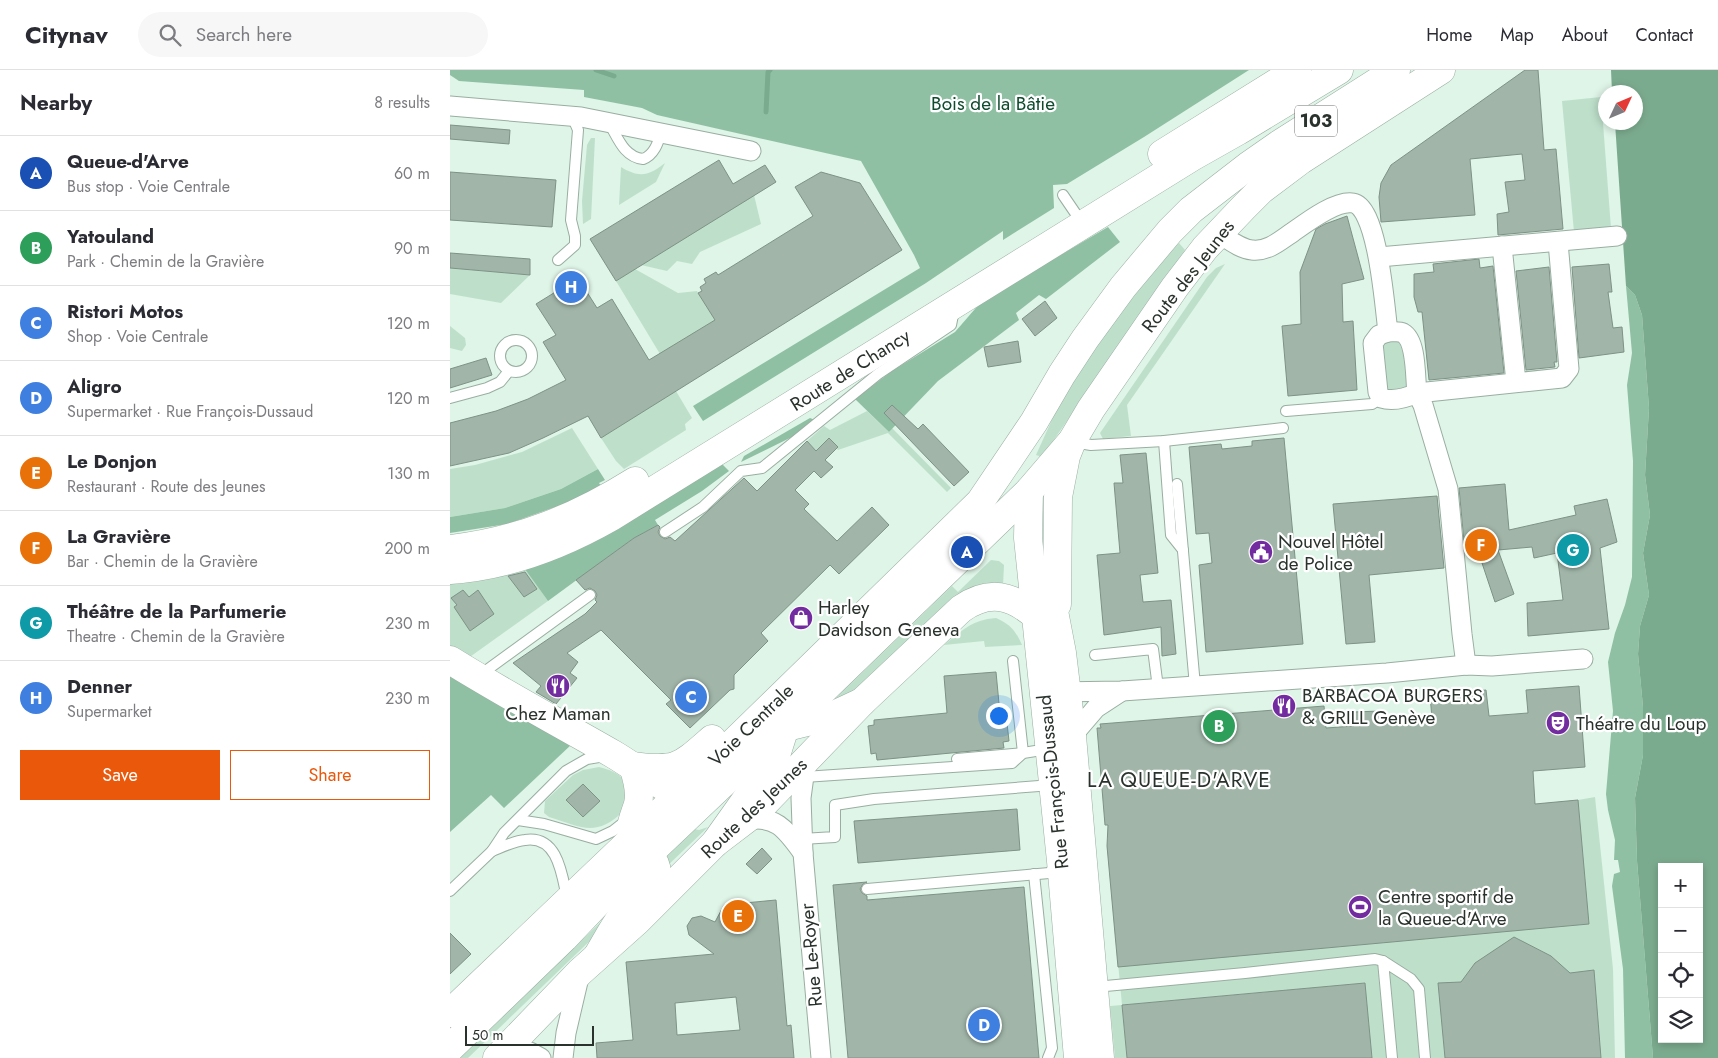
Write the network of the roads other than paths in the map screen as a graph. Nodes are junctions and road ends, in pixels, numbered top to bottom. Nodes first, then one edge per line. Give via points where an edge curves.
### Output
1 (1338, 70) edge
2 (1396, 70) edge
3 (1441, 70) edge
4 (1301, 73) edge
5 (450, 106) edge
6 (572, 116) junction
7 (609, 122) junction
8 (661, 133) junction
9 (751, 151) dead end
10 (1071, 207) junction
11 (1191, 210) junction
12 (1218, 233) junction
13 (1618, 236) dead end
14 (1558, 242) junction
15 (1502, 246) junction
16 (1379, 257) junction
17 (558, 260) dead end
18 (956, 304) junction
19 (1388, 332) junction
20 (509, 371) dead end
21 (1516, 382) junction
22 (1417, 393) junction
23 (450, 398) edge
24 (1381, 398) junction
25 (1286, 411) dead end
26 (1034, 422) junction
27 (1282, 428) dead end
28 (1164, 440) junction
29 (1072, 442) junction
30 (1177, 484) dead end
31 (1026, 499) junction
32 (980, 502) junction
33 (665, 532) dead end
34 (515, 548) dead end
35 (1183, 551) junction
36 (462, 552) edge
37 (450, 559) edge
38 (450, 570) edge
39 (590, 595) dead end
40 (1040, 615) junction
41 (1095, 655) dead end
42 (1583, 658) dead end
43 (450, 660) edge
44 (1013, 661) dead end
45 (1466, 664) junction
46 (477, 677) junction
47 (1195, 686) junction
48 (790, 687) junction
49 (1158, 688) junction
50 (1122, 691) junction
51 (1055, 692) junction
52 (862, 702) junction
53 (785, 727) junction
54 (1061, 743) junction
55 (1023, 752) junction
56 (957, 759) dead end
57 (623, 760) junction
58 (805, 769) junction
59 (1053, 785) junction
60 (690, 798) junction
61 (638, 805) junction
62 (518, 820) junction
63 (746, 820) junction
64 (596, 838) junction
65 (715, 843) junction
66 (641, 846) junction
67 (802, 846) junction
68 (492, 851) junction
69 (1071, 860) junction
70 (1034, 874) junction
71 (867, 889) dead end
72 (450, 891) edge
73 (567, 900) junction
74 (1383, 961) junction
75 (589, 963) junction
76 (1094, 987) junction
77 (450, 1013) edge
78 (450, 1048) edge
79 (502, 1053) edge
80 (541, 1058) edge
81 (563, 1058) edge
82 (821, 1058) edge
83 (1048, 1058) edge
84 (1083, 1058) edge
85 (1392, 1058) edge
86 (1425, 1058) edge

1 - 18 main road, Route de Chancy
2 - 11 main road, Route des Jeunes / 103 via 1281,143
3 - 12 main road, Route des Jeunes via 1279,176
4 - 10 main road
5 - 6 street
6 - 7 street
6 - 17 lane via 578,130 571,220 575,245
7 - 8 street
7 - 8 lane via 627,153 638,159 651,155
8 - 9 street
10 - 34 lane via 620,500 561,531
10 - 36 main road via 632,483 576,514 536,531
11 - 12 main road
11 - 26 main road, Route des Jeunes / 103 via 1152,252 1059,372
12 - 16 street via 1251,250 1262,250 1330,208 1352,202 1358,204 1366,216
12 - 29 main road, Route des Jeunes via 1175,287
13 - 14 street
14 - 15 street
14 - 21 street via 1569,369 1562,378
15 - 16 street
15 - 21 street
16 - 19 street
18 - 33 lane via 951,325 878,374 762,468 741,471 703,507
18 - 38 main road, Route de Chancy via 579,535 504,562
19 - 22 street via 1401,332 1408,336
19 - 24 street via 1379,335 1373,343
20 - 23 lane via 500,382 487,388
21 - 22 street
22 - 24 street via 1407,398
22 - 45 street via 1448,489
24 - 25 lane via 1372,404
26 - 31 main road
26 - 32 main road, Voie Centrale
27 - 28 lane
28 - 29 lane via 1091,445
28 - 35 lane via 1171,535
29 - 31 main road, Route des Jeunes
29 - 40 main road, Rue François-Dussaud via 1063,468
30 - 35 lane
31 - 32 main road via 1009,496
31 - 40 main road, Rue François-Dussaud via 1039,525
31 - 53 main road, Voie Centrale
32 - 48 main road, Voie Centrale
35 - 47 lane
36 - 37 lane
39 - 46 lane
40 - 51 main road, Rue François-Dussaud via 1062,653
40 - 52 main road, Route des Jeunes via 1013,600 997,596 979,598 942,625
41 - 49 lane via 1153,649
42 - 45 street via 1492,666
43 - 46 main road
44 - 55 lane
45 - 47 street via 1387,673
46 - 57 main road
47 - 49 street
48 - 57 main road via 672,768 662,769
48 - 60 main road, Voie Centrale
49 - 50 street
50 - 51 street
50 - 54 street via 1096,708
51 - 54 main road, Rue François-Dussaud
52 - 53 main road via 832,716
52 - 58 main road, Route des Jeunes
53 - 60 main road, Voie Centrale via 755,753
53 - 65 main road via 772,768
54 - 55 lane
54 - 59 main road, Rue François-Dussaud
54 - 69 main road, Rue François-Dussaud
55 - 56 lane
55 - 58 lane via 1012,763
57 - 60 main road
57 - 61 main road via 639,790
57 - 62 lane via 587,759 566,771
58 - 63 main road, Route des Jeunes
58 - 67 street, Rue Le-Royer
59 - 67 lane via 874,798 835,805 835,837
59 - 69 main road, Rue François-Dussaud
60 - 66 main road, Voie Centrale
61 - 64 lane via 624,823
61 - 66 main road via 631,827
62 - 64 lane
62 - 68 lane
63 - 65 main road, Route des Jeunes
63 - 67 street via 767,820 780,825
64 - 66 lane via 618,836
65 - 75 main road, Route des Jeunes via 637,921
66 - 73 main road, Voie Centrale
66 - 75 main road via 655,864 656,877 651,887 622,916
66 - 78 main road, Voie Centrale
67 - 82 street, Rue Le-Royer
68 - 72 lane
68 - 73 lane via 525,840 545,844 557,857
69 - 70 lane via 1049,873
69 - 76 main road, Rue François-Dussaud
69 - 84 main road, Rue François-Dussaud
70 - 71 lane
70 - 83 lane via 1052,1048
73 - 77 main road, Voie Centrale
74 - 76 lane via 1375,959
74 - 85 lane
74 - 86 lane via 1412,979 1419,989
75 - 79 main road, Route des Jeunes
75 - 81 street via 566,1033
76 - 84 main road, Rue François-Dussaud
79 - 80 street via 530,1052

